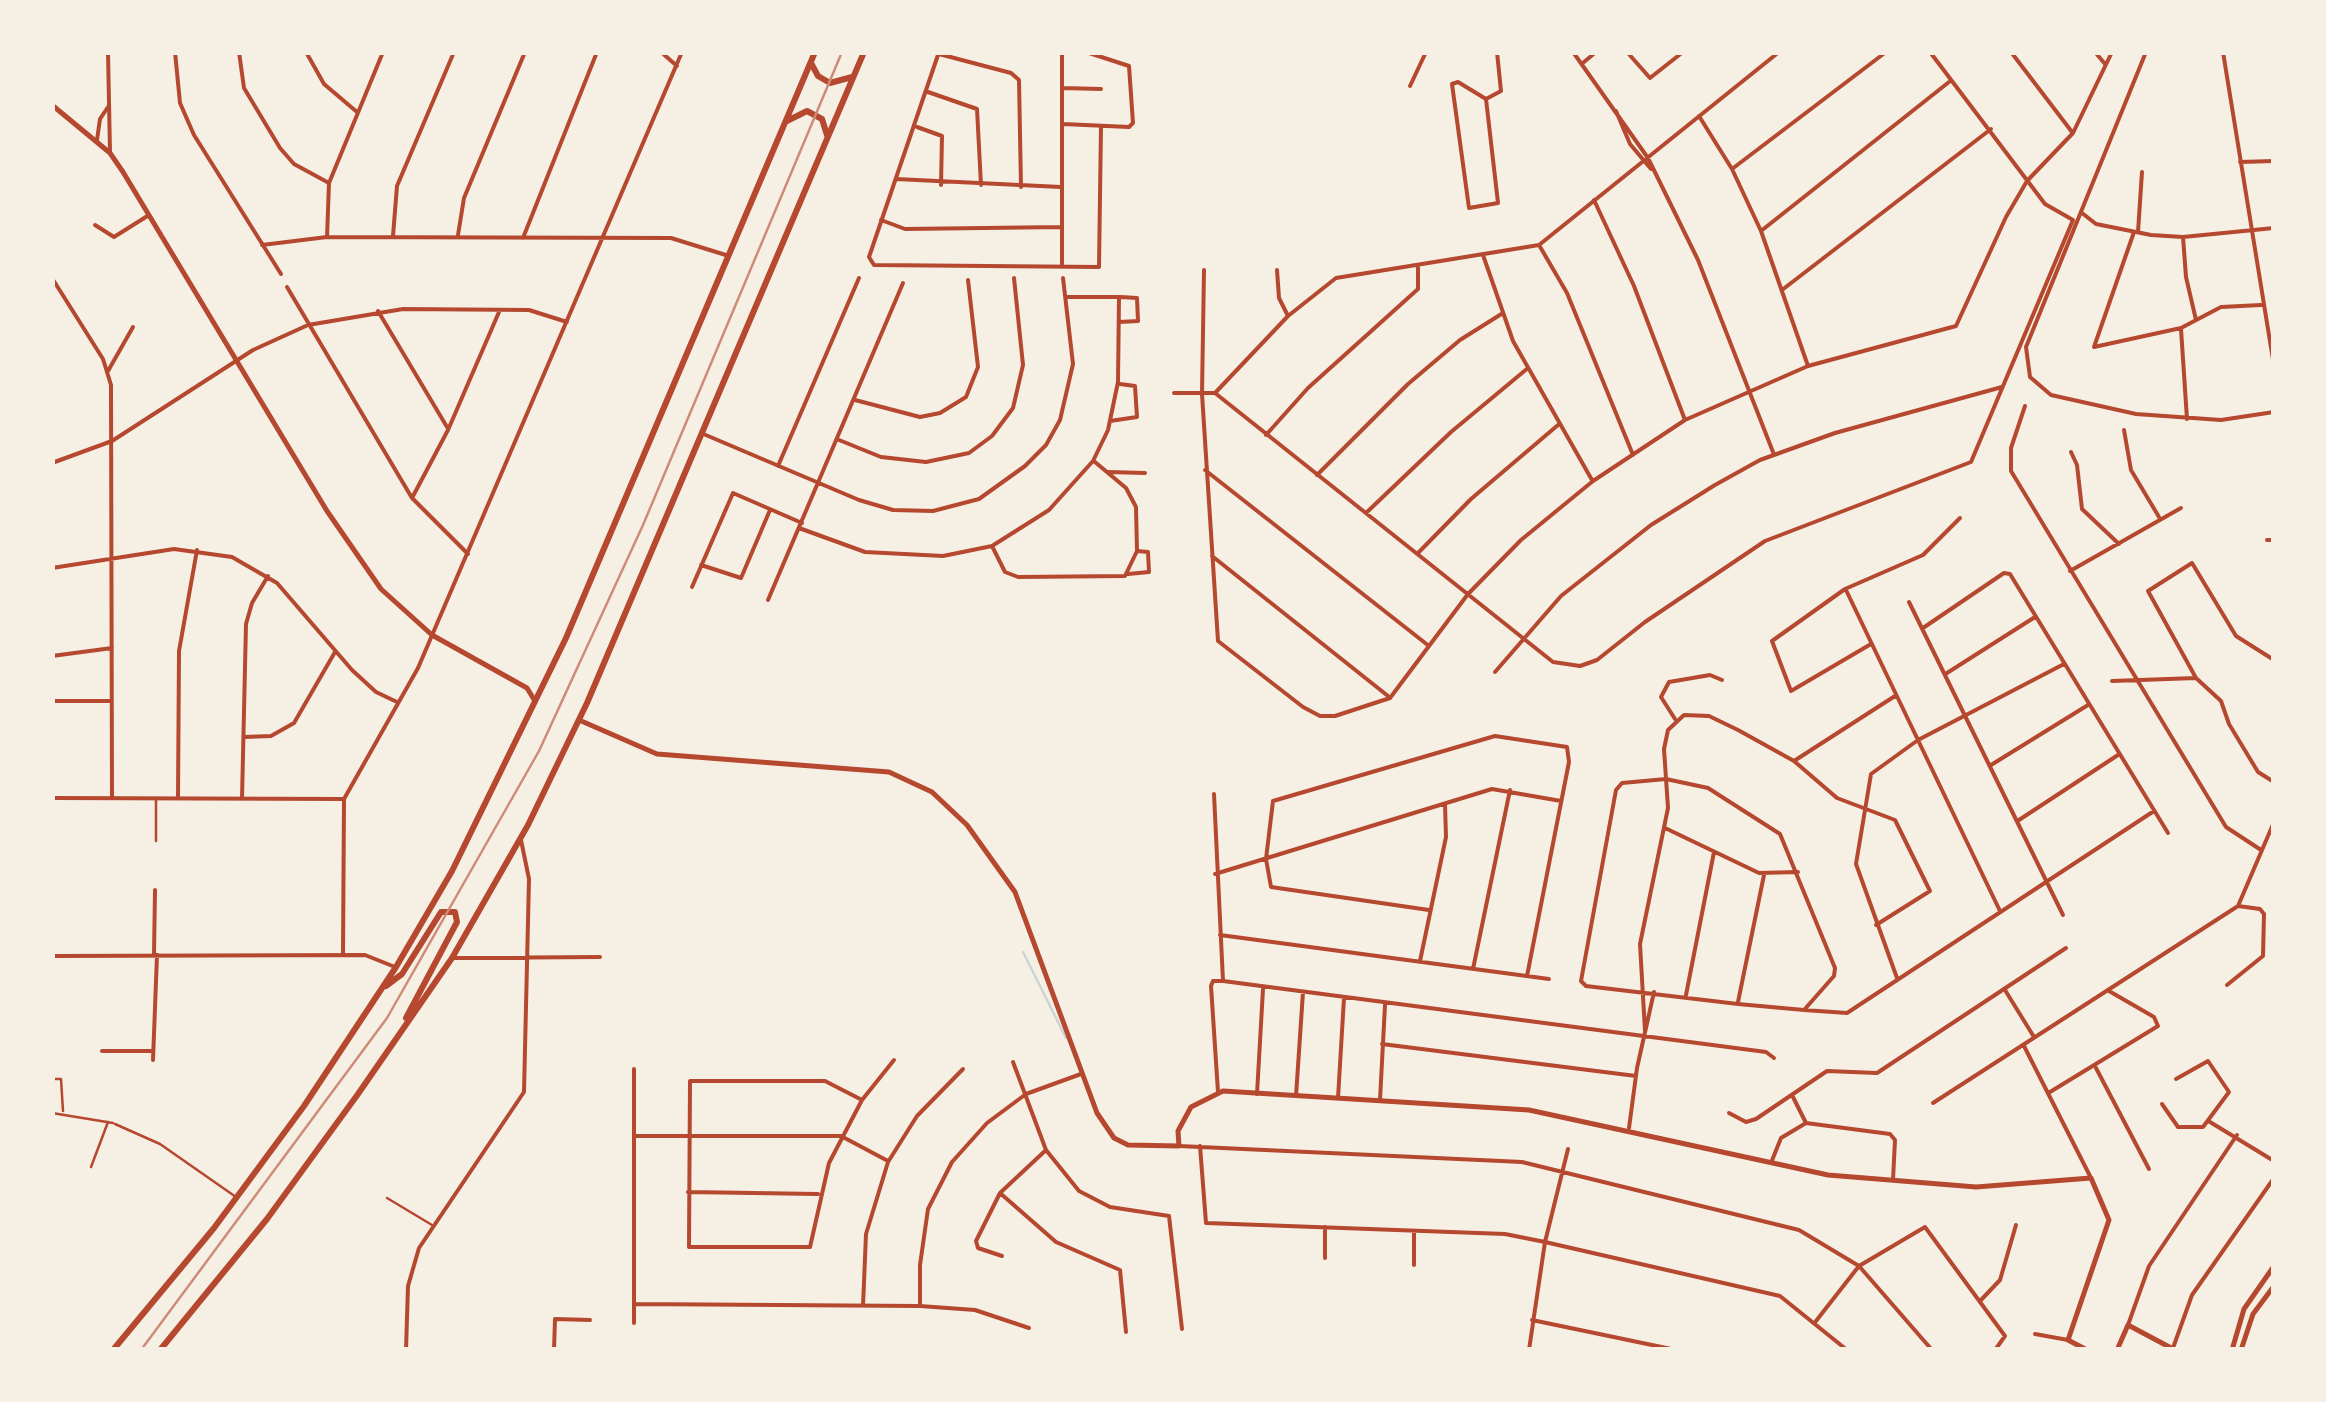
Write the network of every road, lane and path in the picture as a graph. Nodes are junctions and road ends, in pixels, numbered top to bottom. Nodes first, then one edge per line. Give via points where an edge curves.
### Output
1 (108, 52) edge
2 (174, 52) edge
3 (240, 52) edge
4 (306, 52) edge
5 (383, 52) edge
6 (454, 52) edge
7 (525, 52) edge
8 (597, 52) edge
9 (660, 52) edge
10 (682, 52) edge
11 (814, 52) edge
12 (864, 52) edge
13 (1062, 52) edge
14 (1086, 52) edge
15 (1426, 52) edge
16 (1497, 52) edge
17 (1573, 52) edge
18 (1596, 52) edge
19 (1627, 52) edge
20 (1683, 52) edge
21 (1779, 52) edge
22 (1886, 52) edge
23 (1930, 52) edge
24 (2012, 52) edge
25 (2095, 52) edge
26 (2112, 52) edge
27 (2146, 52) edge
28 (2223, 52) edge
29 (939, 53) edge
30 (811, 62) junction
31 (1584, 62) junction
32 (677, 66) junction
33 (2106, 66) junction
34 (853, 76) junction
35 (1951, 81) junction
36 (1410, 86) dead end
37 (1062, 88) junction
38 (1101, 89) dead end
39 (928, 92) junction
40 (1486, 100) junction
41 (52, 105) edge
42 (108, 107) junction
43 (1616, 111) junction
44 (357, 112) junction
45 (1699, 116) junction
46 (784, 124) junction
47 (1062, 124) junction
48 (1101, 126) junction
49 (916, 127) junction
50 (1991, 129) junction
51 (2073, 133) junction
52 (827, 136) junction
53 (97, 142) junction
54 (110, 153) junction
55 (1648, 158) junction
56 (2274, 160) edge
57 (1642, 162) junction
58 (2240, 162) junction
59 (1732, 169) junction
60 (1651, 170) junction
61 (2142, 172) dead end
62 (896, 179) junction
63 (2028, 182) junction
64 (328, 183) junction
65 (941, 185) junction
66 (981, 185) junction
67 (1021, 186) junction
68 (1063, 187) junction
69 (1594, 200) junction
70 (2082, 214) junction
71 (149, 215) junction
72 (880, 220) junction
73 (94, 225) dead end
74 (1062, 227) junction
75 (2274, 228) edge
76 (1761, 231) junction
77 (2252, 231) junction
78 (2136, 232) junction
79 (392, 236) junction
80 (327, 237) junction
81 (458, 237) junction
82 (606, 237) junction
83 (2184, 237) junction
84 (523, 238) junction
85 (1539, 245) junction
86 (262, 246) junction
87 (1483, 255) junction
88 (730, 256) junction
89 (1062, 267) junction
90 (1418, 267) junction
91 (1204, 270) dead end
92 (1277, 270) dead end
93 (281, 274) dead end
94 (52, 278) edge
95 (859, 278) dead end
96 (1014, 278) dead end
97 (1063, 278) dead end
98 (968, 280) dead end
99 (903, 283) dead end
100 (288, 286) dead end
101 (1782, 290) junction
102 (1066, 297) junction
103 (1119, 297) junction
104 (2261, 305) junction
105 (500, 310) junction
106 (378, 311) junction
107 (1503, 313) junction
108 (1288, 316) junction
109 (2196, 320) junction
110 (1118, 322) junction
111 (569, 323) junction
112 (308, 325) junction
113 (133, 326) dead end
114 (2181, 328) junction
115 (236, 360) junction
116 (1808, 366) junction
117 (2274, 366) edge
118 (1528, 368) junction
119 (108, 372) junction
120 (1118, 384) junction
121 (2003, 387) junction
122 (1751, 390) junction
123 (1215, 392) junction
124 (1174, 393) dead end
125 (1202, 394) junction
126 (855, 400) junction
127 (2025, 406) dead end
128 (2274, 412) edge
129 (2187, 419) junction
130 (1110, 420) junction
131 (1685, 420) junction
132 (1559, 424) junction
133 (448, 430) junction
134 (2124, 430) dead end
135 (701, 434) junction
136 (1266, 435) junction
137 (838, 440) junction
138 (112, 441) junction
139 (2071, 452) dead end
140 (1632, 454) junction
141 (1774, 454) junction
142 (1093, 461) junction
143 (52, 463) edge
144 (778, 466) junction
145 (1204, 470) junction
146 (1108, 472) junction
147 (1146, 473) dead end
148 (1317, 476) junction
149 (1592, 481) junction
150 (820, 484) junction
151 (412, 498) junction
152 (2181, 508) dead end
153 (770, 510) junction
154 (1366, 513) junction
155 (1960, 518) dead end
156 (2160, 519) junction
157 (800, 526) junction
158 (2118, 544) junction
159 (992, 546) junction
160 (198, 550) junction
161 (1137, 551) junction
162 (1418, 553) junction
163 (468, 554) junction
164 (1212, 556) junction
165 (112, 558) junction
166 (701, 565) junction
167 (52, 568) edge
168 (2070, 572) junction
169 (1128, 574) junction
170 (268, 576) junction
171 (692, 587) dead end
172 (1845, 589) junction
173 (1468, 594) junction
174 (768, 600) dead end
175 (1909, 602) dead end
176 (2035, 617) junction
177 (1923, 628) junction
178 (432, 634) junction
179 (1521, 638) junction
180 (1870, 644) junction
181 (1430, 646) junction
182 (112, 648) junction
183 (335, 652) junction
184 (52, 656) edge
185 (2274, 660) edge
186 (2064, 664) junction
187 (1495, 672) dead end
188 (1946, 673) junction
189 (2196, 678) junction
190 (1722, 680) dead end
191 (2137, 680) junction
192 (2112, 681) dead end
193 (544, 685) junction
194 (527, 688) junction
195 (1896, 695) junction
196 (1390, 698) junction
197 (52, 700) edge
198 (111, 701) junction
199 (398, 703) junction
200 (536, 703) junction
201 (2088, 705) junction
202 (1966, 716) junction
203 (1675, 719) junction
204 (580, 720) junction
205 (242, 737) junction
206 (1918, 740) junction
207 (2118, 755) junction
208 (1794, 761) junction
209 (1991, 765) junction
210 (1666, 779) junction
211 (2274, 782) edge
212 (1510, 790) junction
213 (1214, 794) dead end
214 (52, 798) edge
215 (112, 798) junction
216 (156, 798) junction
217 (178, 798) junction
218 (242, 799) junction
219 (344, 799) junction
220 (1561, 800) junction
221 (1444, 804) junction
222 (1863, 806) junction
223 (2154, 811) junction
224 (2019, 820) junction
225 (2274, 822) edge
226 (1664, 828) junction
227 (2168, 833) dead end
228 (521, 838) junction
229 (156, 841) dead end
230 (2262, 850) junction
231 (1714, 852) junction
232 (1266, 859) junction
233 (1798, 872) junction
234 (1216, 874) junction
235 (1764, 875) junction
236 (2046, 882) junction
237 (155, 890) dead end
238 (2238, 906) junction
239 (1430, 910) junction
240 (2000, 911) junction
241 (2063, 915) dead end
242 (1876, 926) junction
243 (1220, 934) junction
244 (2066, 948) dead end
245 (343, 954) junction
246 (52, 956) edge
247 (156, 956) junction
248 (600, 957) dead end
249 (452, 958) junction
250 (526, 959) junction
251 (1420, 963) junction
252 (396, 967) junction
253 (1474, 969) junction
254 (1528, 976) junction
255 (1549, 978) dead end
256 (1897, 978) junction
257 (1223, 981) junction
258 (2227, 985) dead end
259 (1263, 987) junction
260 (381, 990) junction
261 (1642, 990) junction
262 (2005, 990) junction
263 (2110, 991) junction
264 (1303, 992) junction
265 (1654, 992) junction
266 (1686, 997) junction
267 (1344, 998) junction
268 (1385, 1003) junction
269 (1738, 1004) junction
270 (1804, 1010) junction
271 (1645, 1031) junction
272 (399, 1034) junction
273 (1642, 1038) junction
274 (2035, 1038) junction
275 (1382, 1044) junction
276 (2024, 1046) junction
277 (153, 1050) junction
278 (102, 1052) dead end
279 (1774, 1058) dead end
280 (152, 1060) dead end
281 (894, 1060) dead end
282 (1012, 1062) dead end
283 (2095, 1066) junction
284 (963, 1069) dead end
285 (634, 1070) dead end
286 (1082, 1074) junction
287 (1636, 1076) junction
288 (52, 1079) edge
289 (2176, 1079) dead end
290 (1218, 1092) junction
291 (2050, 1092) junction
292 (1026, 1094) junction
293 (1257, 1094) junction
294 (1296, 1096) junction
295 (1793, 1097) junction
296 (1338, 1098) junction
297 (862, 1100) junction
298 (1380, 1100) junction
299 (1933, 1102) dead end
300 (2162, 1104) dead end
301 (52, 1112) edge
302 (63, 1113) junction
303 (1729, 1113) dead end
304 (110, 1122) junction
305 (2210, 1122) junction
306 (1806, 1123) junction
307 (1629, 1128) junction
308 (634, 1136) junction
309 (688, 1136) junction
310 (841, 1136) junction
311 (2238, 1136) junction
312 (1179, 1146) junction
313 (1200, 1146) junction
314 (1568, 1148) dead end
315 (1046, 1150) junction
316 (2274, 1161) edge
317 (888, 1162) junction
318 (1771, 1163) junction
319 (91, 1167) dead end
320 (1563, 1169) junction
321 (2150, 1170) dead end
322 (2091, 1178) junction
323 (2274, 1178) edge
324 (1893, 1180) junction
325 (688, 1192) junction
326 (819, 1194) junction
327 (1000, 1194) junction
328 (237, 1198) junction
329 (387, 1198) dead end
330 (434, 1226) junction
331 (2016, 1226) dead end
332 (1326, 1228) junction
333 (1414, 1231) junction
334 (1545, 1242) junction
335 (1002, 1256) dead end
336 (1324, 1258) dead end
337 (1414, 1266) dead end
338 (1859, 1266) junction
339 (2274, 1266) edge
340 (2274, 1286) edge
341 (1981, 1300) junction
342 (634, 1304) junction
343 (863, 1306) junction
344 (920, 1306) junction
345 (590, 1320) dead end
346 (1532, 1320) junction
347 (1816, 1322) junction
348 (634, 1323) dead end
349 (2128, 1325) junction
350 (1029, 1328) dead end
351 (1182, 1329) dead end
352 (1126, 1332) dead end
353 (2035, 1334) dead end
354 (2068, 1340) junction
355 (2174, 1349) edge
356 (113, 1350) edge
357 (160, 1350) edge
358 (406, 1350) edge
359 (554, 1350) edge
360 (1530, 1350) edge
361 (1676, 1350) edge
362 (1847, 1350) edge
363 (1932, 1350) edge
364 (1995, 1350) edge
365 (2087, 1350) edge
366 (2116, 1350) edge
367 (2232, 1350) edge
368 (2241, 1350) edge

1 - 42 street
2 - 86 street via 187,119
3 - 64 street via 244,88 280,148
4 - 44 street via 324,84
5 - 44 street
6 - 79 street via 397,186
7 - 81 street via 464,198
8 - 84 street
9 - 32 street
10 - 32 street
11 - 30 main road
12 - 34 main road
13 - 37 street
14 - 48 street via 1129,66 1134,123
15 - 36 street
16 - 40 street via 1502,91
17 - 31 street
18 - 31 street
19 - 20 street via 1650,78
21 - 45 street
22 - 59 street
23 - 35 street
24 - 51 street
25 - 33 street
26 - 33 street
27 - 70 street
28 - 58 street
29 - 39 street
29 - 67 street via 1019,80
30 - 34 main road via 830,83
30 - 46 main road
31 - 43 street
32 - 82 street
33 - 51 street
34 - 52 main road
35 - 50 street
35 - 76 street
37 - 38 street
37 - 47 street
39 - 49 street
39 - 66 street via 975,105
40 - 40 street via 1452,84 1470,208 1498,203
41 - 53 street
42 - 53 street
42 - 54 street
43 - 55 street
43 - 57 street
44 - 64 street
45 - 55 street
45 - 59 street
46 - 52 main road via 807,111 822,118
46 - 88 main road
47 - 48 street
47 - 68 street
48 - 89 street via 1101,264
49 - 62 street
49 - 65 street via 942,136
50 - 63 street
50 - 101 street
51 - 63 street
52 - 135 main road
53 - 54 street
54 - 71 street
55 - 57 street
55 - 60 street
56 - 58 street
57 - 60 street
57 - 69 street
58 - 77 street
59 - 76 street
60 - 122 street via 1698,260
61 - 78 street
62 - 65 street
62 - 72 street
63 - 116 street via 1956,326
63 - 121 street via 2046,204 2073,220
64 - 80 street
65 - 66 street
66 - 67 street
67 - 68 street
68 - 74 street
69 - 85 street
69 - 131 street
70 - 78 street via 2096,224
70 - 129 street via 2026,347 2030,377 2067,400
71 - 73 street via 114,237
71 - 115 street
72 - 74 street via 905,229
72 - 89 street via 869,257 874,266
74 - 89 street
75 - 77 street
76 - 101 street
77 - 83 street
77 - 104 street
78 - 83 street
78 - 114 street via 2094,346
79 - 80 street
79 - 81 street
80 - 86 street
81 - 84 street
82 - 84 street
82 - 88 street via 671,238
82 - 111 street
83 - 109 street
85 - 87 street
85 - 140 street via 1573,308
86 - 93 street
87 - 90 street
87 - 107 street
88 - 193 main road
90 - 108 street via 1336,278
90 - 136 street via 1418,289
91 - 125 street
92 - 108 street via 1278,298
94 - 119 street
95 - 144 street
96 - 137 street via 1024,365 1013,408 992,436 969,453 926,462 881,456
97 - 102 street
98 - 126 street via 978,367 966,396 920,417
99 - 126 street
100 - 112 street
101 - 116 street
102 - 103 street
102 - 150 street via 1073,350 1068,396 1046,445 1012,478 964,504 922,512 875,505
103 - 110 street
103 - 110 street via 1137,298 1138,321
104 - 109 street via 2221,307
104 - 117 street
105 - 106 street
105 - 111 street via 538,311
105 - 133 street
106 - 112 street
106 - 133 street
107 - 118 street
107 - 148 street via 1408,384
108 - 123 street
109 - 114 street
110 - 120 street
111 - 163 street
112 - 115 street
112 - 151 street
113 - 119 street
114 - 129 street
115 - 138 street
115 - 178 street via 363,566
116 - 122 street
118 - 132 street
118 - 154 street
119 - 138 street
120 - 130 street
120 - 130 street via 1135,386 1137,417
121 - 141 street
121 - 179 street via 1965,467 1765,541 1597,660 1580,666 1553,662
122 - 131 street
122 - 141 street
123 - 125 street
123 - 136 street
124 - 125 street
125 - 145 street
126 - 137 street
127 - 168 street via 2010,448 2012,471
128 - 129 street
130 - 142 street
131 - 140 street
132 - 149 street
132 - 162 street
133 - 151 street
134 - 156 street via 2131,470
135 - 144 street
135 - 204 main road
136 - 148 street
137 - 150 street
138 - 143 street
138 - 165 street
139 - 158 street via 2082,509
140 - 149 street
141 - 179 street via 1651,525 1561,596
142 - 146 street
142 - 159 street via 1049,510
144 - 150 street
145 - 164 street
145 - 181 street
146 - 147 street
146 - 161 street via 1134,502
148 - 154 street
149 - 173 street
150 - 157 street
151 - 163 street
152 - 156 street
153 - 157 street
153 - 166 street via 740,579
153 - 166 street via 732,493
154 - 162 street
155 - 172 street via 1923,555
156 - 158 street
157 - 159 street via 844,546 890,556 943,556
157 - 174 street
158 - 168 street
159 - 169 street via 1005,572 1018,577
160 - 165 street
160 - 170 street via 232,557
160 - 217 street via 179,651
161 - 169 street
161 - 169 street via 1148,552 1149,572
162 - 173 street
163 - 178 street
164 - 196 street
164 - 196 street via 1219,644 1320,716
165 - 167 street
165 - 182 street
166 - 171 street
168 - 191 street
170 - 183 street
170 - 205 street via 246,624
172 - 180 street
172 - 180 street via 1772,641 1791,691
173 - 179 street
173 - 181 street
175 - 177 street
176 - 177 street via 2004,573
176 - 186 street
176 - 188 street
177 - 188 street
178 - 194 street
178 - 199 street
179 - 187 street
180 - 195 street
181 - 196 street
182 - 184 street
182 - 198 street
183 - 199 street via 368,686
183 - 205 street via 294,723 272,736
185 - 189 street via 2236,636 2192,564 2148,591
186 - 201 street
186 - 202 street
188 - 202 street
189 - 191 street
189 - 211 street via 2222,701 2258,772
190 - 203 street via 1693,675 1669,682 1661,698
191 - 192 street
191 - 230 street via 2226,827
193 - 194 street
193 - 200 main road
194 - 200 street
195 - 206 street
195 - 208 street
197 - 198 street
198 - 215 street
199 - 219 street
200 - 252 main road
201 - 207 street
201 - 209 street
202 - 206 street
202 - 209 street
203 - 208 street via 1709,716
203 - 210 street via 1664,749
204 - 228 main road
204 - 286 street via 657,754 889,772 923,785 967,825 1015,892
205 - 218 street
206 - 222 street via 1871,774
206 - 240 street
207 - 223 street
207 - 224 street
208 - 222 street via 1837,798
209 - 224 street
210 - 226 street
210 - 233 street via 1708,788 1780,834
210 - 261 street via 1628,781 1616,790 1580,976 1586,986
212 - 220 street
212 - 221 street
212 - 253 street
213 - 234 street
214 - 215 street
215 - 216 street
216 - 217 street
216 - 229 street
217 - 218 street
218 - 219 street
219 - 245 street
220 - 232 street via 1569,750 1495,736 1278,798 1269,807
220 - 254 street
221 - 232 street
221 - 239 street via 1446,837
222 - 242 street via 1856,864
222 - 242 street via 1895,820 1930,891
223 - 227 street
223 - 236 street
224 - 236 street
225 - 230 street
226 - 231 street
226 - 261 street via 1640,944
228 - 249 main road
228 - 250 street via 529,879
230 - 238 street
231 - 235 street
231 - 266 street
232 - 234 street
232 - 239 street via 1268,882 1276,890
233 - 235 street
233 - 270 street via 1835,968
234 - 243 street
235 - 269 street
236 - 240 street
236 - 241 street
237 - 247 street
238 - 258 street via 2264,914 2263,956
238 - 263 street
239 - 251 street
240 - 256 street
242 - 256 street
243 - 251 street
243 - 257 street
244 - 262 street
245 - 247 street
245 - 252 street
246 - 247 street
247 - 277 street
248 - 250 street
249 - 250 street
249 - 272 main road
250 - 330 street via 522,1101
251 - 253 street
252 - 260 main road
253 - 254 street
254 - 255 street
256 - 270 street via 1852,1012
257 - 259 street
257 - 290 street via 1212,984
259 - 264 street
259 - 293 street
260 - 272 main road via 402,974 440,912 455,912 457,922
260 - 328 main road
261 - 265 street
261 - 271 street
262 - 274 street
262 - 295 street via 1877,1073 1827,1071
263 - 274 street
263 - 283 street via 2158,1026
264 - 267 street
264 - 294 street
265 - 266 street
265 - 271 street
266 - 269 street
267 - 268 street
267 - 296 street
268 - 273 street
268 - 275 street
269 - 270 street
271 - 273 street
272 - 357 main road via 267,1219
273 - 279 street
273 - 287 street
274 - 276 street
275 - 287 street
275 - 298 street
276 - 291 street
276 - 299 street
277 - 278 street
277 - 280 street
281 - 297 street
282 - 292 street
283 - 291 street
283 - 321 street
284 - 317 street via 917,1116
285 - 308 street
286 - 292 street
286 - 312 street via 1114,1138 1146,1147
287 - 307 street
288 - 302 street via 61,1080
289 - 305 street via 2210,1062 2229,1092
290 - 293 street
290 - 312 street via 1184,1115
291 - 322 street
292 - 315 street
292 - 344 street via 987,1122 938,1182 922,1236
293 - 294 street
294 - 296 street
295 - 303 street via 1751,1121
295 - 306 street
296 - 298 street
297 - 309 street via 825,1081 694,1080 688,1085
297 - 310 street
298 - 307 street via 1529,1110
300 - 305 street via 2178,1128
301 - 302 street
302 - 304 street
304 - 319 street
304 - 328 street via 160,1144
305 - 311 street
306 - 318 street via 1781,1138
306 - 324 street via 1894,1136
307 - 318 street
308 - 309 street
308 - 342 street
309 - 310 street
309 - 325 street
310 - 317 street
310 - 326 street
311 - 316 street
311 - 349 street via 2149,1266
312 - 313 street
313 - 320 street
313 - 332 street via 1206,1223
314 - 320 street
315 - 327 street
315 - 351 street via 1079,1191 1104,1205 1170,1216
317 - 343 street via 866,1234
318 - 324 street
320 - 334 street
320 - 338 street via 1800,1230
322 - 324 street via 1976,1188
322 - 354 street via 2109,1220
323 - 355 street via 2192,1295
325 - 326 street
325 - 326 street via 690,1247 810,1247
327 - 335 street via 975,1245
327 - 352 street via 1056,1242 1120,1270
328 - 356 main road
329 - 330 street
330 - 358 street via 412,1266
331 - 341 street via 2000,1280
332 - 333 street
332 - 336 street
333 - 334 street
333 - 337 street
334 - 346 street
334 - 347 street via 1770,1293
338 - 341 street via 1923,1227
338 - 347 street
338 - 363 street
339 - 367 street via 2244,1309
340 - 368 street via 2253,1314
341 - 364 street via 2005,1341
342 - 343 street
342 - 348 street
343 - 344 street
344 - 350 street via 976,1310
345 - 359 street via 554,1320
346 - 360 street
346 - 361 street
347 - 362 street
349 - 355 street
349 - 366 street
353 - 354 street
354 - 365 street

